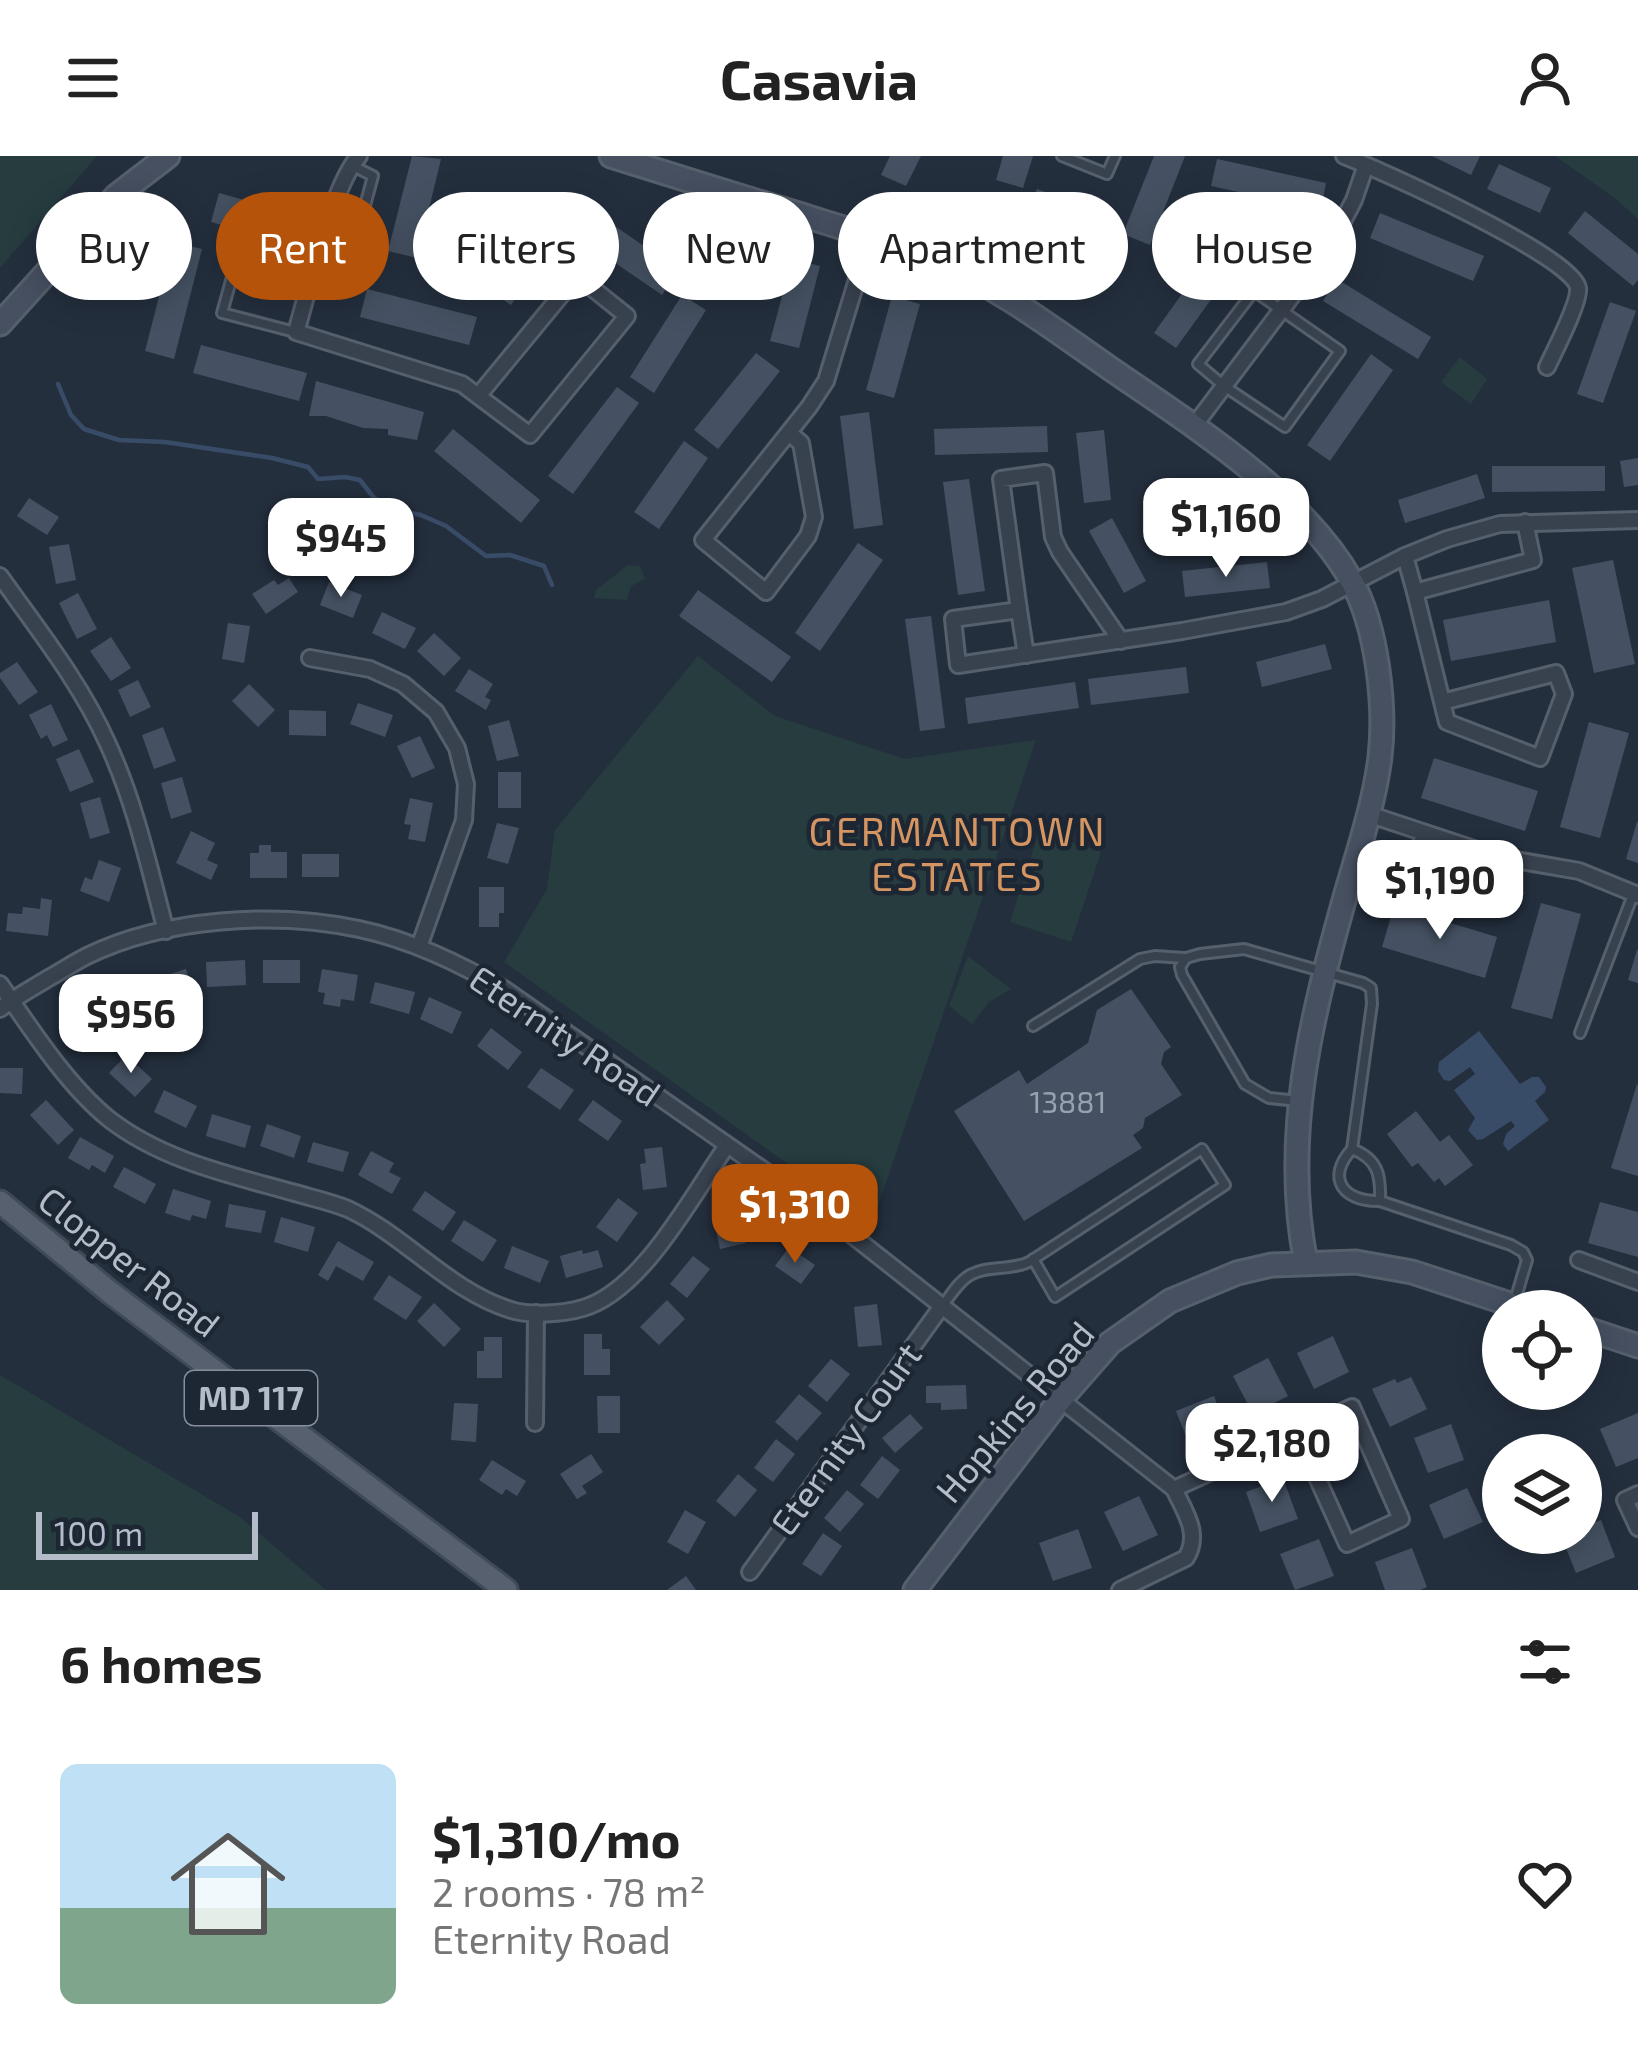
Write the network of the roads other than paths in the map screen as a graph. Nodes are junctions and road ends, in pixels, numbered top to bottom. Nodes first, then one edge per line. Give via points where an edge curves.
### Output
1 (168, 156) edge
2 (611, 156) edge
3 (1062, 156) edge
4 (1114, 156) edge
5 (1344, 156) edge
6 (355, 160) edge
7 (1366, 165) junction
8 (343, 192) edge
9 (369, 192) edge
10 (838, 226) edge
11 (226, 300) edge
12 (306, 300) edge
13 (851, 300) edge
14 (1010, 300) edge
15 (1282, 310) junction
16 (0, 324) edge
17 (296, 332) junction
18 (1547, 367) dead end
19 (1224, 386) junction
20 (478, 396) junction
21 (1194, 426) junction
22 (789, 433) junction
23 (1638, 520) edge
24 (1525, 522) junction
25 (1405, 556) junction
26 (0, 576) edge
27 (1352, 582) junction
28 (1414, 592) junction
29 (1018, 610) junction
30 (1120, 641) junction
31 (1025, 655) junction
32 (310, 658) dead end
33 (1442, 702) junction
34 (1368, 814) junction
35 (1425, 833) junction
36 (1508, 859) junction
37 (1636, 894) edge
38 (166, 931) junction
39 (419, 947) junction
40 (1186, 958) junction
41 (1324, 973) junction
42 (0, 984) edge
43 (6, 1005) edge
44 (1033, 1026) dead end
45 (1580, 1033) dead end
46 (1299, 1101) junction
47 (726, 1147) junction
48 (1352, 1149) junction
49 (1379, 1201) junction
50 (0, 1202) edge
51 (1033, 1259) junction
52 (1579, 1260) dead end
53 (1306, 1263) junction
54 (1638, 1282) edge
55 (1524, 1290) edge
56 (1482, 1295) edge
57 (942, 1306) junction
58 (536, 1313) junction
59 (1602, 1335) edge
60 (1638, 1346) edge
61 (1060, 1400) junction
62 (535, 1424) dead end
63 (1297, 1433) junction
64 (1174, 1489) junction
65 (1638, 1494) edge
66 (1638, 1528) edge
67 (750, 1571) dead end
68 (506, 1590) edge
69 (914, 1590) edge
70 (1122, 1590) edge

1 - 16 street via 116,196
2 - 10 street
3 - 4 lane via 1107,174
5 - 7 street
6 - 8 street
6 - 9 lane via 373,176
7 - 15 street via 1331,244
7 - 18 street via 1571,274 1577,297
11 - 17 lane via 222,313
12 - 17 street
13 - 22 street via 826,381
14 - 21 street
15 - 19 street
15 - 19 lane via 1254,291 1198,364
15 - 19 lane via 1340,351 1286,427
17 - 20 street via 462,384
19 - 21 street
20 - 20 street via 530,435 627,316 577,276
21 - 27 street via 1295,508
22 - 22 street via 703,540 766,592 814,517 801,443
23 - 24 street
24 - 25 street
24 - 28 street via 1533,560
25 - 27 street
25 - 28 street
26 - 38 street via 107,741
27 - 30 street via 1286,611
27 - 34 street via 1381,685 1381,752
28 - 33 street
29 - 30 street via 1001,478 1046,473 1053,537
29 - 31 street
29 - 31 street via 953,619 958,664
30 - 31 street
32 - 39 street via 403,684 436,712 457,748 464,820
33 - 33 street via 1447,722 1540,758 1564,694 1556,673
34 - 35 street
34 - 41 street
35 - 36 street
35 - 36 street via 1411,870 1493,904
36 - 37 street via 1579,871
37 - 45 lane
38 - 39 street, Eternity Road via 294,920
38 - 43 street, Eternity Road via 88,956
39 - 47 street, Eternity Road via 504,989
40 - 41 lane via 1244,949
40 - 44 lane via 1140,959
40 - 46 lane via 1182,975 1245,1084 1269,1098
41 - 46 street
41 - 48 lane via 1371,988
42 - 43 street
43 - 58 street via 76,1087 139,1140 344,1207 481,1299
46 - 53 street via 1295,1173
47 - 57 street, Eternity Road
47 - 58 street via 629,1282 582,1309
48 - 49 lane via 1379,1171
48 - 49 lane via 1339,1169 1346,1193
49 - 55 lane via 1523,1252
50 - 68 main road, Clopper Road / MD 117
51 - 51 lane via 1055,1297 1225,1185 1202,1149
51 - 57 lane via 972,1273
52 - 54 street
53 - 56 street, Hopkins Road via 1412,1272
53 - 61 street, Hopkins Road via 1237,1273 1170,1300 1110,1343
57 - 61 street, Eternity Road
57 - 67 street, Eternity Court
58 - 62 street
59 - 60 street
61 - 64 street, Eternity Road
61 - 69 street, Hopkins Road
63 - 63 street via 1352,1407 1401,1519 1347,1544
63 - 64 street
64 - 70 street via 1194,1533 1192,1548
65 - 66 street via 1625,1500

